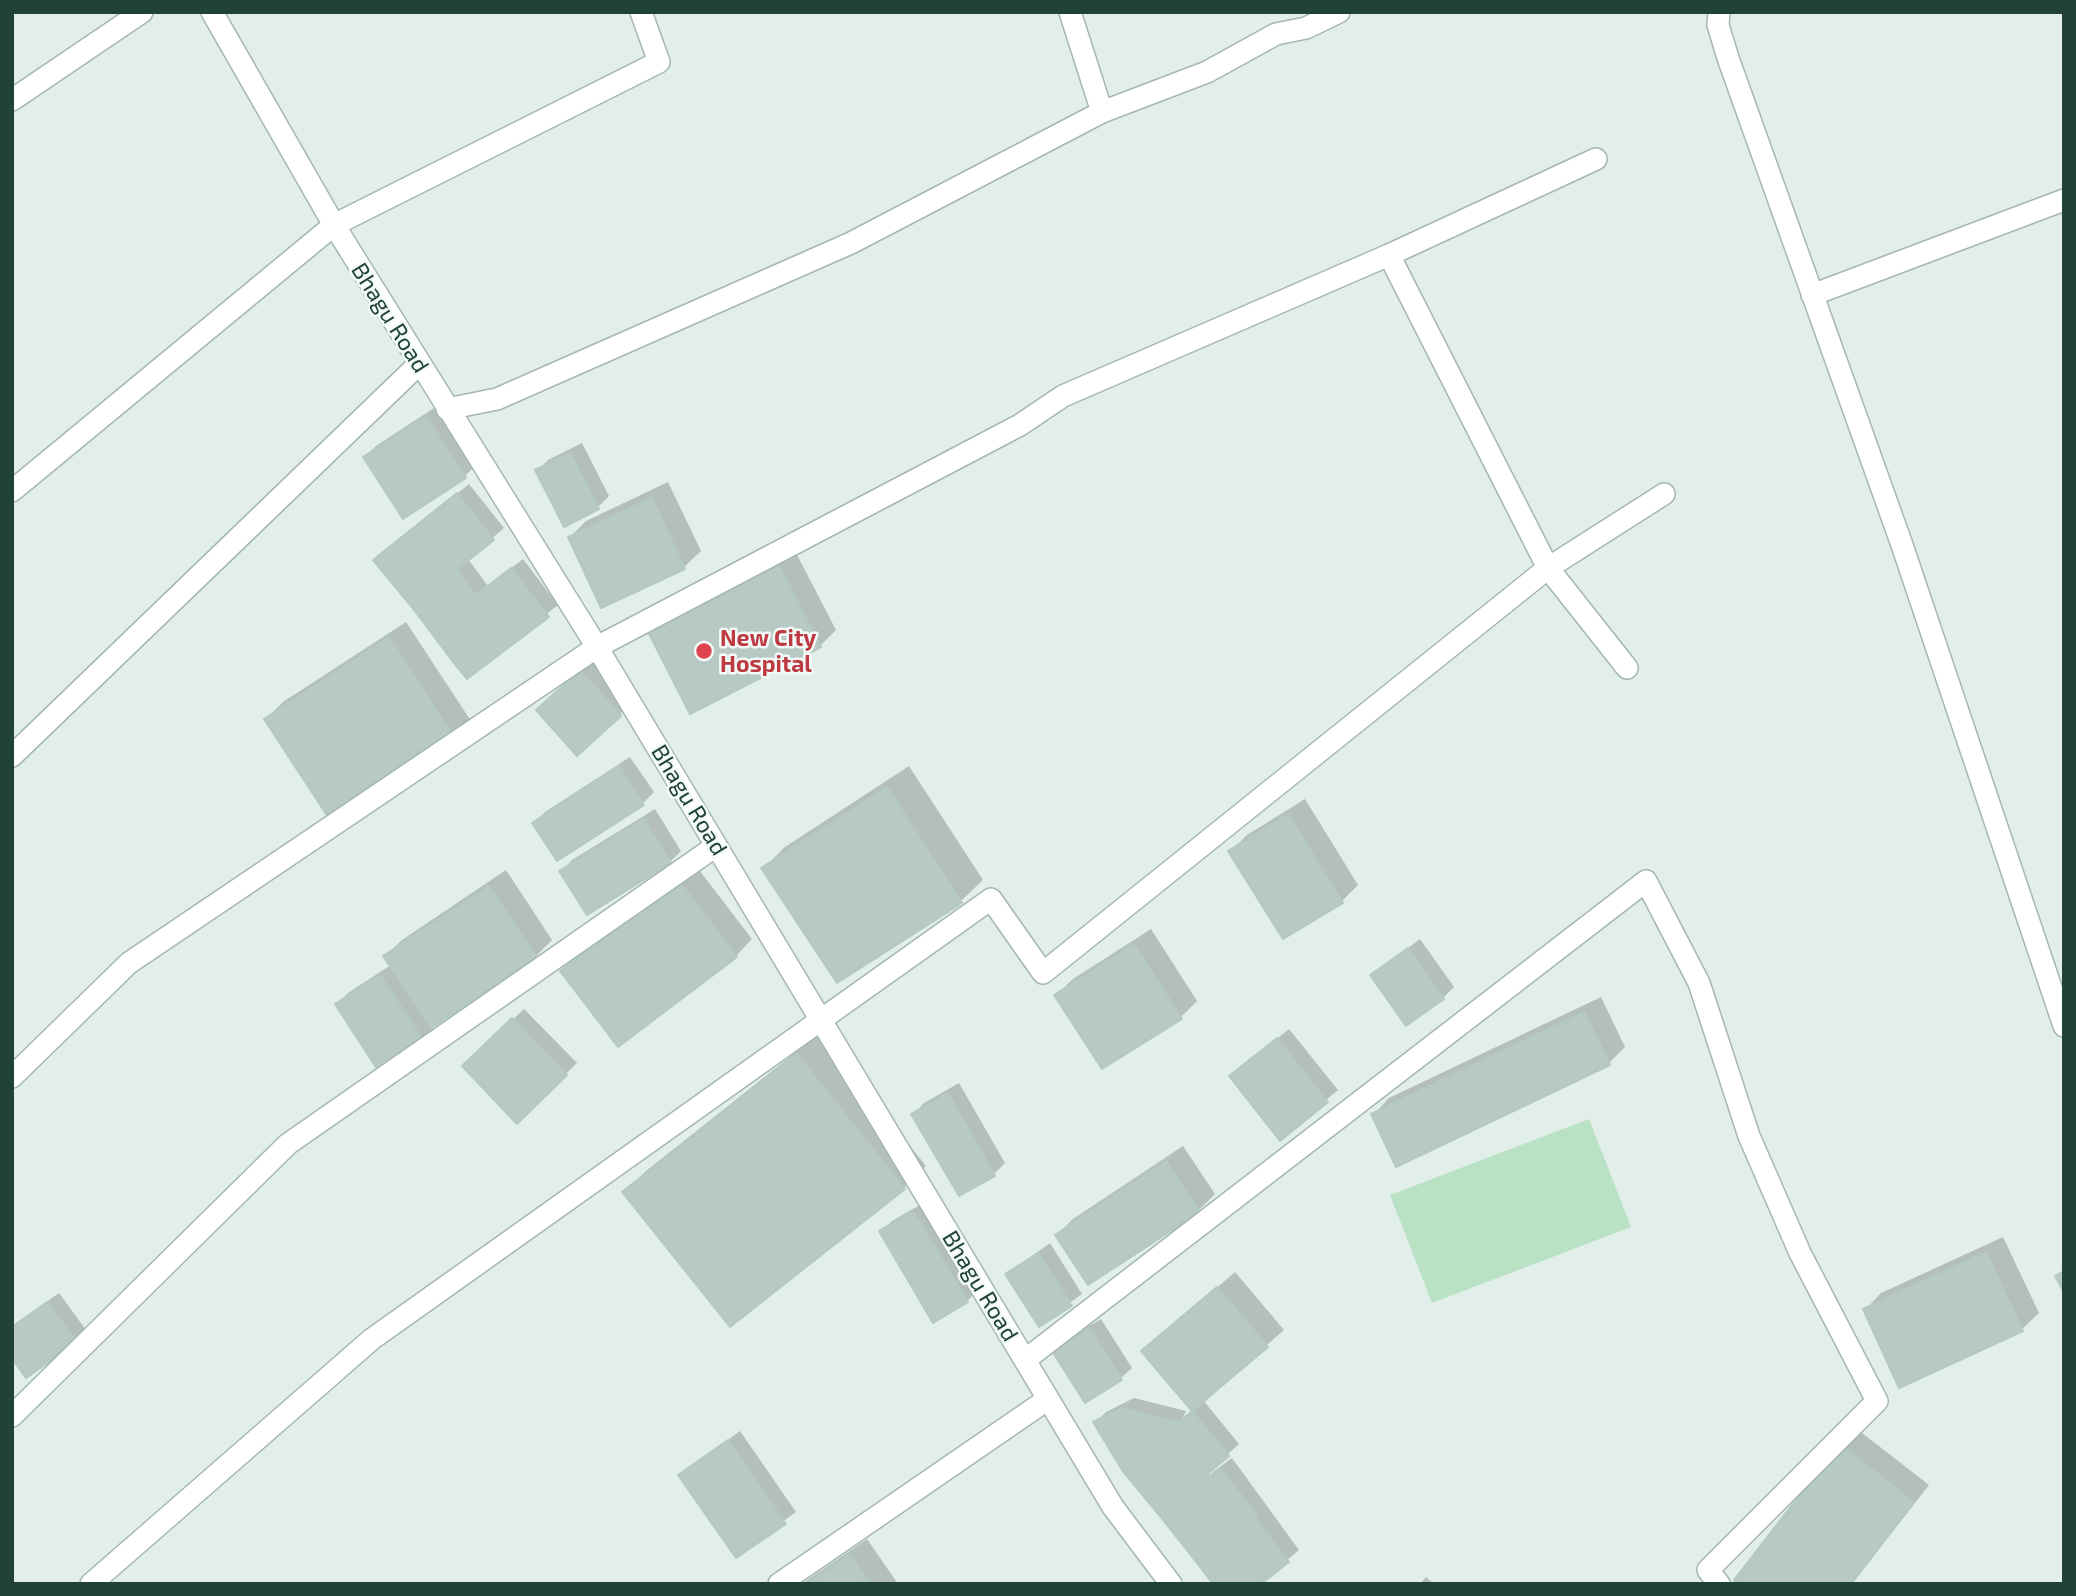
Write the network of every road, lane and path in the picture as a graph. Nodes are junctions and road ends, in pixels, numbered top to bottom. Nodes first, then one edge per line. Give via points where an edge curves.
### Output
1 (142, 12) edge
2 (212, 12) edge
3 (641, 12) edge
4 (1070, 12) edge
5 (1339, 12) edge
6 (1719, 12) edge
7 (12, 100) edge
8 (1102, 112) junction
9 (1596, 159) dead end
10 (2064, 200) edge
11 (334, 225) junction
12 (1388, 255) junction
13 (1812, 295) junction
14 (419, 364) junction
15 (447, 409) junction
16 (12, 491) edge
17 (1664, 494) dead end
18 (1548, 568) junction
19 (597, 648) junction
20 (1627, 668) dead end
21 (12, 757) edge
22 (716, 846) junction
23 (822, 1021) junction
24 (2064, 1027) edge
25 (12, 1077) edge
26 (1025, 1360) junction
27 (1048, 1399) junction
28 (12, 1416) edge
29 (91, 1584) edge
30 (779, 1584) edge
31 (1171, 1584) edge
32 (1718, 1584) edge

1 - 7 street
2 - 11 street, Bhagu Road
3 - 11 street via 659,62
4 - 8 street
5 - 8 street via 1306,29 1276,34 1206,72
6 - 13 street via 1728,58
8 - 15 street via 851,243 497,399
9 - 12 street
10 - 13 street
11 - 14 street, Bhagu Road
11 - 16 street
12 - 18 street
12 - 19 street via 1063,396 1020,425
13 - 24 street via 1902,545
14 - 15 street, Bhagu Road
14 - 21 street
15 - 19 street, Bhagu Road
17 - 18 street
18 - 20 street
18 - 23 street via 1043,973 991,899
19 - 22 street, Bhagu Road
19 - 25 street via 129,963
22 - 23 street, Bhagu Road
22 - 28 street via 288,1144
23 - 26 street, Bhagu Road
23 - 29 street via 372,1339
26 - 27 street, Bhagu Road
26 - 32 street via 1646,881 1699,983 1749,1136 1800,1253 1877,1401 1708,1570
27 - 30 street
27 - 31 street, Bhagu Road via 1113,1507

